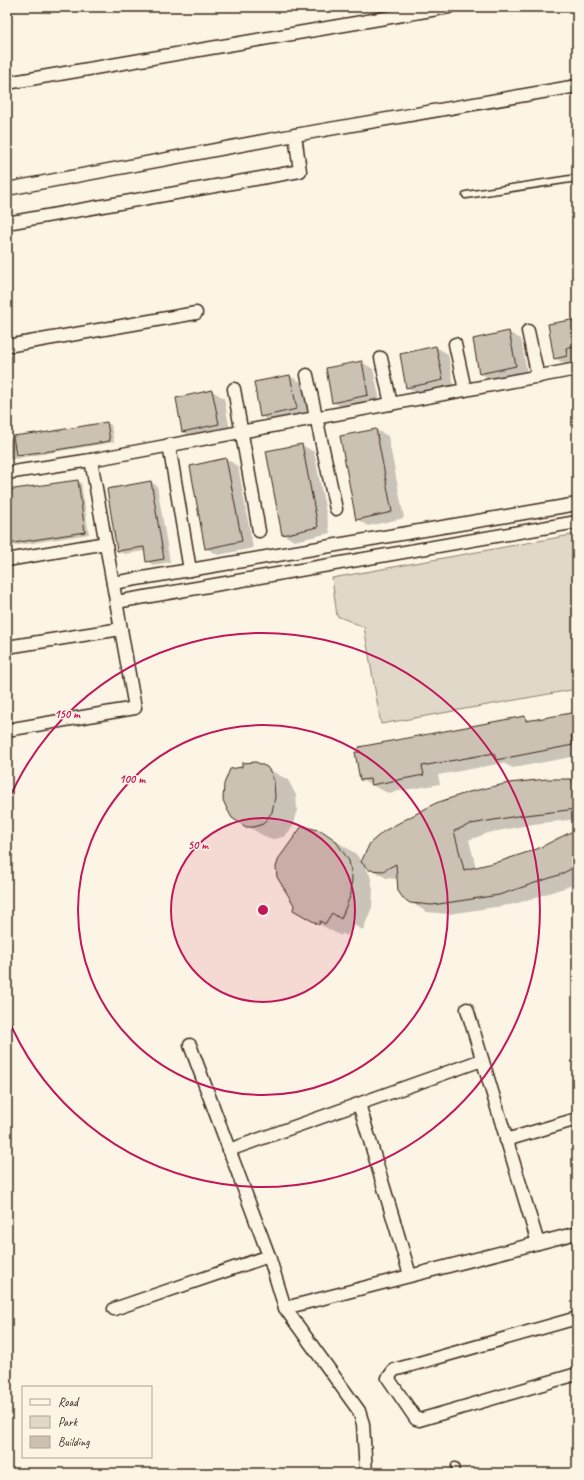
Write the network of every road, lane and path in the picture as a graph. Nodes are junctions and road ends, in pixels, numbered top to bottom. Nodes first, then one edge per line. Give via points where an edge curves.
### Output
1 (449, 7) edge
2 (7, 83) edge
3 (577, 86) edge
4 (295, 135) junction
5 (577, 178) edge
6 (7, 189) edge
7 (466, 194) dead end
8 (7, 223) edge
9 (196, 313) dead end
10 (528, 331) dead end
11 (455, 344) dead end
12 (7, 346) edge
13 (381, 358) dead end
14 (577, 370) edge
15 (307, 375) dead end
16 (538, 377) junction
17 (234, 389) dead end
18 (465, 390) junction
19 (391, 404) junction
20 (316, 418) junction
21 (242, 432) junction
22 (169, 445) junction
23 (91, 460) junction
24 (7, 473) edge
25 (577, 504) edge
26 (336, 509) dead end
27 (577, 522) edge
28 (259, 531) dead end
29 (106, 543) junction
30 (337, 545) junction
31 (7, 560) edge
32 (340, 562) junction
33 (190, 570) junction
34 (113, 583) junction
35 (116, 602) junction
36 (121, 629) junction
37 (7, 647) edge
38 (7, 730) edge
39 (467, 1009) dead end
40 (190, 1045) dead end
41 (482, 1060) junction
42 (359, 1104) junction
43 (577, 1119) edge
44 (506, 1140) junction
45 (229, 1150) junction
46 (577, 1233) edge
47 (538, 1243) junction
48 (269, 1256) junction
49 (410, 1275) junction
50 (285, 1308) junction
51 (114, 1309) dead end
52 (577, 1318) edge
53 (577, 1374) edge
54 (455, 1466) dead end
55 (366, 1473) edge
56 (456, 1473) edge

1 - 2 street
3 - 4 street
4 - 6 street
4 - 8 street via 300,171
5 - 7 lane
9 - 12 street
10 - 16 street
11 - 18 street
13 - 19 street
14 - 16 street
15 - 20 street
16 - 18 street
17 - 21 street
18 - 19 street
19 - 20 street
20 - 21 street
20 - 26 street
21 - 22 street
21 - 28 street
22 - 23 street
22 - 33 street
23 - 24 street
23 - 29 street
25 - 30 street
27 - 32 street
29 - 31 street
29 - 34 street
30 - 32 street
30 - 33 street
32 - 35 street
33 - 34 street
34 - 35 street
35 - 36 street
36 - 37 street
36 - 38 street via 135,708
39 - 41 street
40 - 45 street
41 - 42 street
41 - 44 street
42 - 45 street
42 - 49 street
43 - 44 street
44 - 47 street
45 - 48 street
46 - 47 street
47 - 49 street
48 - 50 street
48 - 51 street
49 - 50 street
50 - 55 street via 358,1411 363,1424
52 - 53 street via 394,1370 388,1378 416,1419 420,1420
54 - 56 lane

